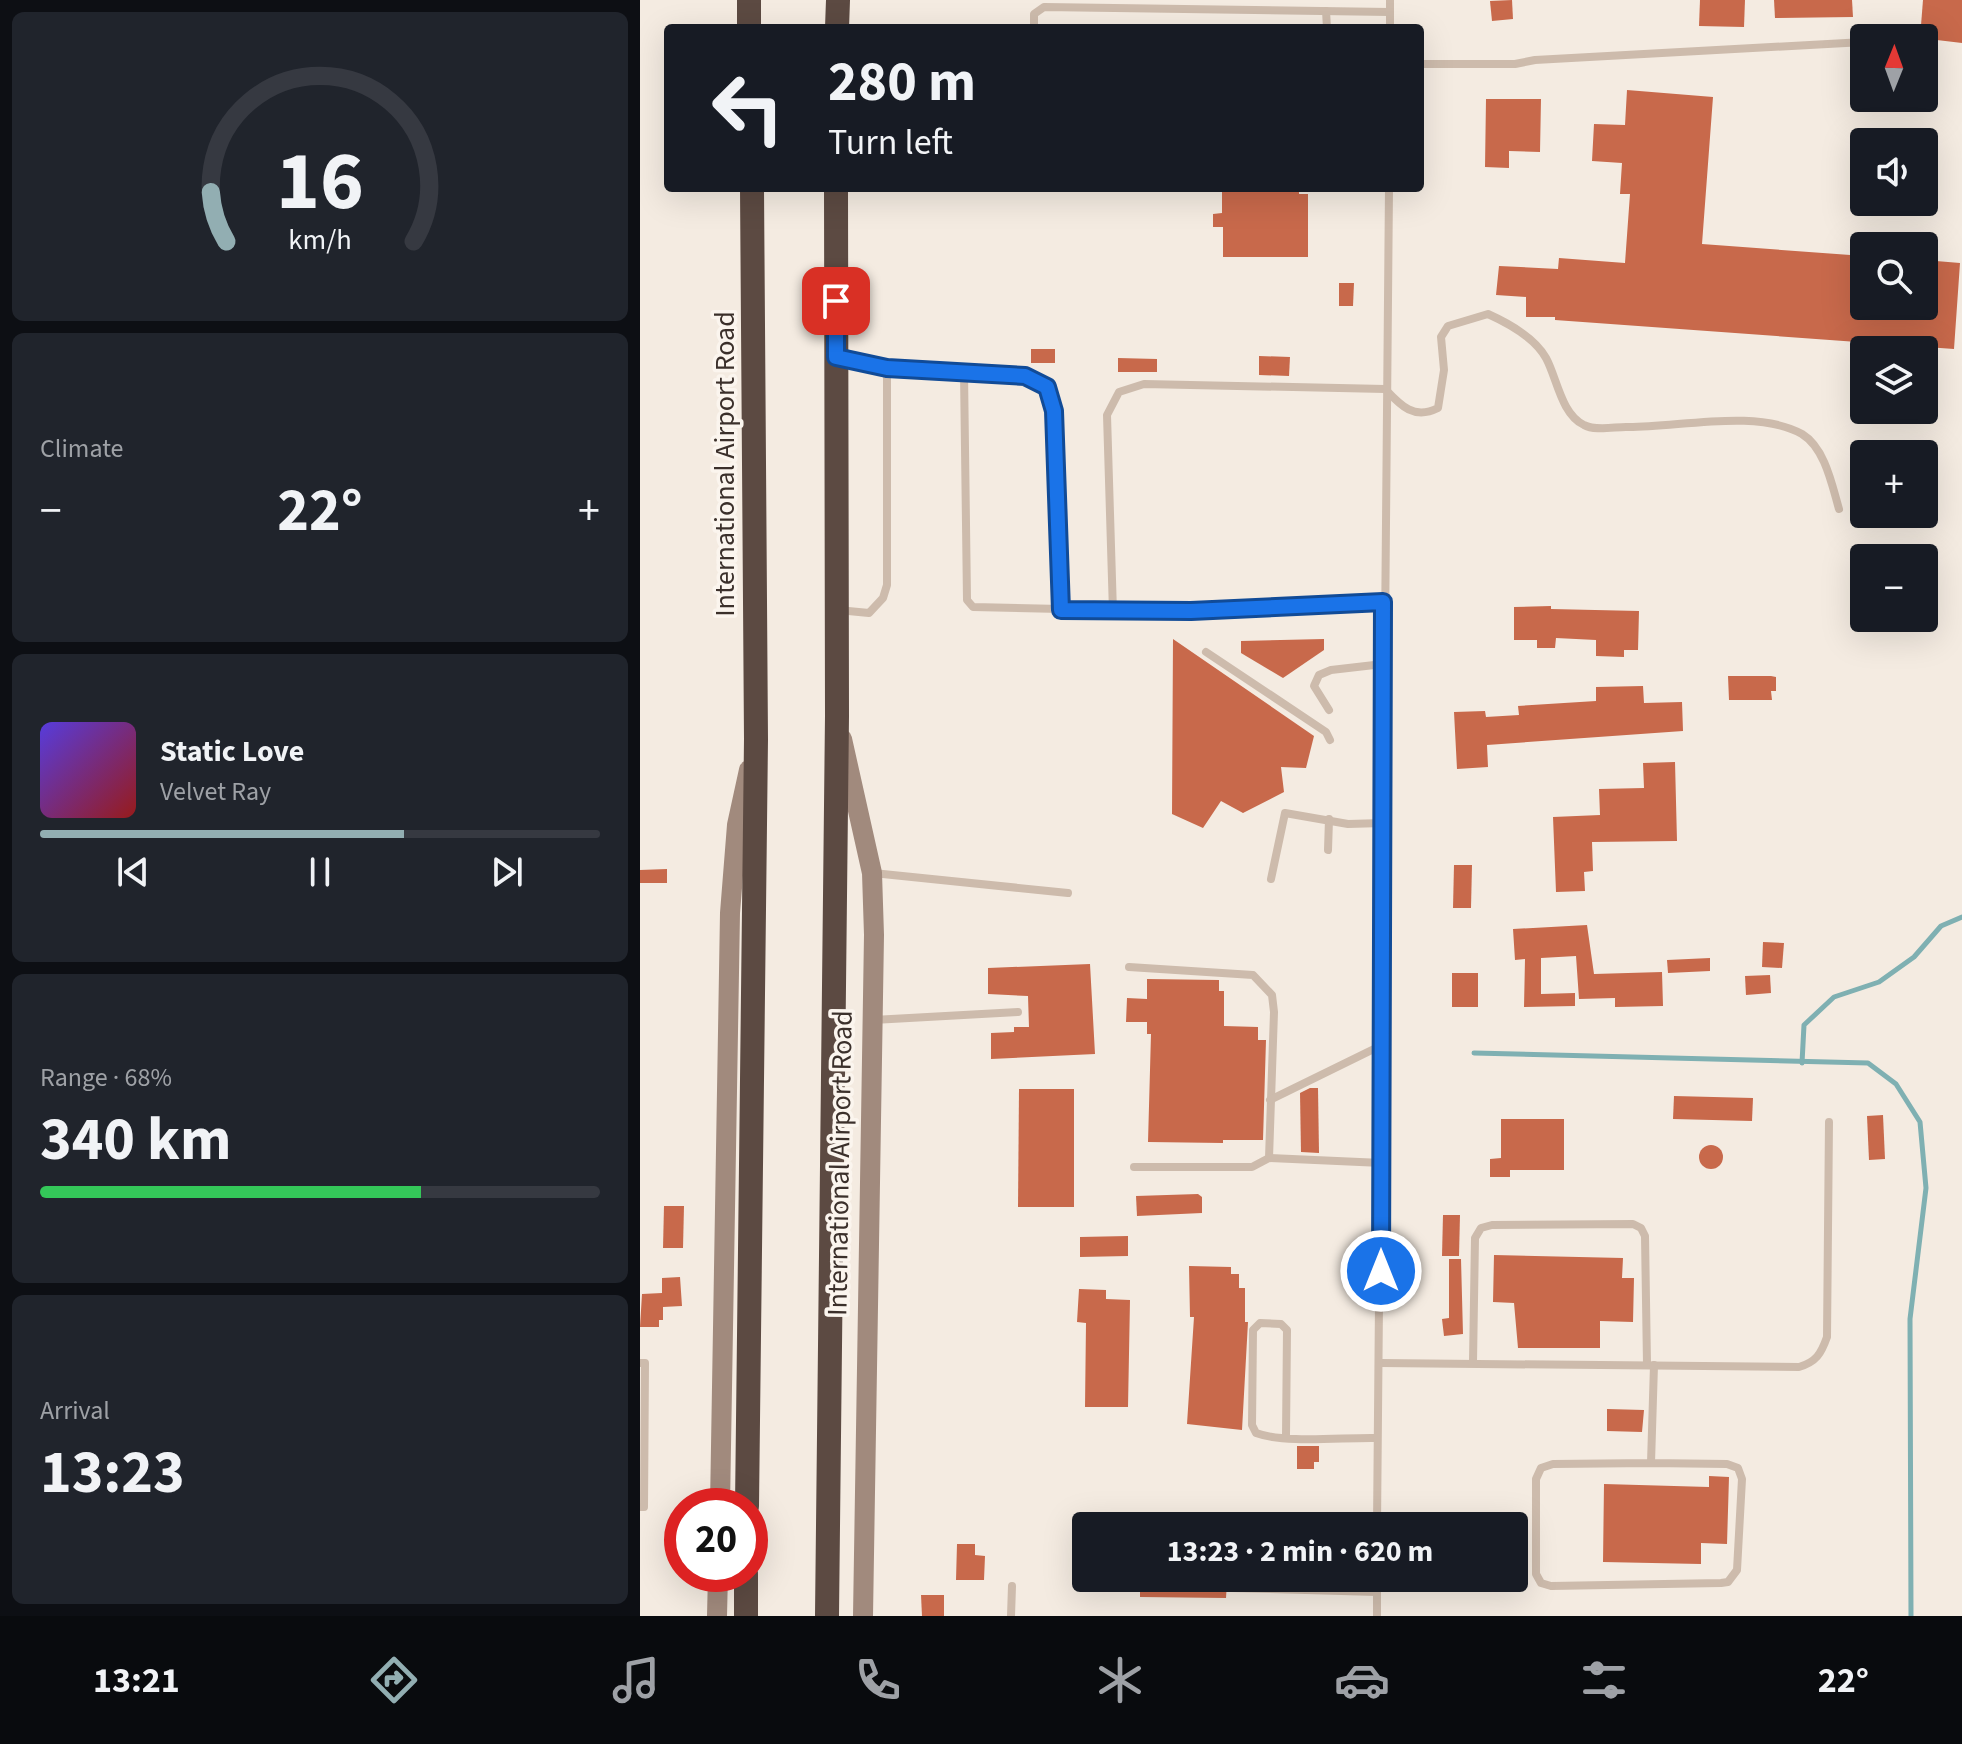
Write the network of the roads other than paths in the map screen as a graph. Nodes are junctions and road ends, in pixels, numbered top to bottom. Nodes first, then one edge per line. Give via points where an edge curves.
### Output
1 (749, 0) edge
2 (838, 0) edge
3 (1390, 0) edge
4 (1326, 11) junction
5 (1390, 12) junction
6 (749, 24) edge
7 (837, 24) edge
8 (1034, 24) edge
9 (1327, 24) edge
10 (1390, 24) edge
11 (1850, 43) edge
12 (1424, 64) edge
13 (752, 192) edge
14 (836, 192) edge
15 (1389, 192) edge
16 (836, 357) junction
17 (887, 368) junction
18 (964, 372) junction
19 (1385, 389) junction
20 (1839, 509) dead end
21 (1383, 602) junction
22 (837, 610) junction
23 (1061, 610) junction
24 (1113, 612) junction
25 (1206, 652) dead end
26 (1383, 664) junction
27 (1329, 710) dead end
28 (837, 716) junction
29 (756, 739) junction
30 (1330, 740) dead end
31 (1329, 819) junction
32 (1383, 823) junction
33 (1328, 850) dead end
34 (872, 873) junction
35 (1271, 879) dead end
36 (1068, 893) dead end
37 (1129, 967) dead end
38 (1018, 1012) dead end
39 (872, 1020) junction
40 (1380, 1046) junction
41 (1270, 1100) junction
42 (1829, 1122) dead end
43 (1269, 1158) junction
44 (1382, 1163) junction
45 (1134, 1167) dead end
46 (1473, 1362) junction
47 (640, 1363) edge
48 (1381, 1363) junction
49 (1650, 1365) junction
50 (1286, 1436) junction
51 (1377, 1438) junction
52 (1651, 1463) junction
53 (720, 1488) edge
54 (747, 1488) edge
55 (640, 1507) edge
56 (1377, 1512) edge
57 (1012, 1586) dead end
58 (718, 1592) edge
59 (746, 1592) edge
60 (1377, 1592) edge
61 (717, 1616) edge
62 (746, 1616) edge
63 (827, 1616) edge
64 (863, 1616) edge
65 (1011, 1616) edge
66 (1377, 1616) edge

1 - 6 highway
2 - 7 highway
3 - 5 lane
4 - 5 lane
4 - 8 lane via 1044,7 1034,14
4 - 9 lane
5 - 10 lane
11 - 12 lane via 1515,64
13 - 29 highway, International Airport Road
14 - 16 highway, International Airport Road
15 - 19 lane
16 - 17 lane
16 - 22 highway, International Airport Road
17 - 18 lane
17 - 22 lane via 887,585 869,613
18 - 23 lane via 1025,376 1047,387 1053,397
18 - 23 lane via 967,600 982,609
19 - 20 lane via 1415,414 1438,408 1444,370 1441,337 1448,326 1488,314 1545,355 1571,415 1586,427 1716,421 1793,431 1803,435 1828,468
19 - 21 lane
19 - 24 lane via 1144,384 1119,392 1107,415
21 - 24 lane
21 - 26 lane
22 - 28 highway, International Airport Road
23 - 24 lane
25 - 30 lane via 1326,732
26 - 27 lane via 1319,675 1314,686
26 - 32 lane
28 - 34 main road, International Airport Road
28 - 63 highway, International Airport Road
29 - 53 main road, International Airport Road via 737,825 730,913
29 - 54 highway, International Airport Road
31 - 32 lane
31 - 33 lane
31 - 35 lane via 1285,813
32 - 40 lane
34 - 36 lane
34 - 39 main road, International Airport Road
37 - 41 lane via 1253,975 1265,984 1274,1012
38 - 39 lane
39 - 64 main road, International Airport Road
40 - 41 lane
40 - 44 lane
41 - 43 lane
42 - 49 lane via 1827,1337 1822,1352 1813,1363 1799,1367
43 - 44 lane
43 - 45 lane via 1252,1167
44 - 48 lane
46 - 48 lane
46 - 49 lane
46 - 49 lane via 1475,1238 1481,1228 1633,1224 1645,1236
47 - 55 lane via 645,1363
48 - 51 lane
49 - 52 lane
50 - 50 lane via 1256,1433 1252,1425 1253,1330 1260,1323 1281,1324 1287,1330
50 - 51 lane
51 - 56 lane
52 - 52 lane via 1738,1468 1739,1563 1734,1577 1721,1583 1541,1583 1536,1574 1536,1479 1541,1468
57 - 65 lane
58 - 61 main road
59 - 62 highway
60 - 66 lane

